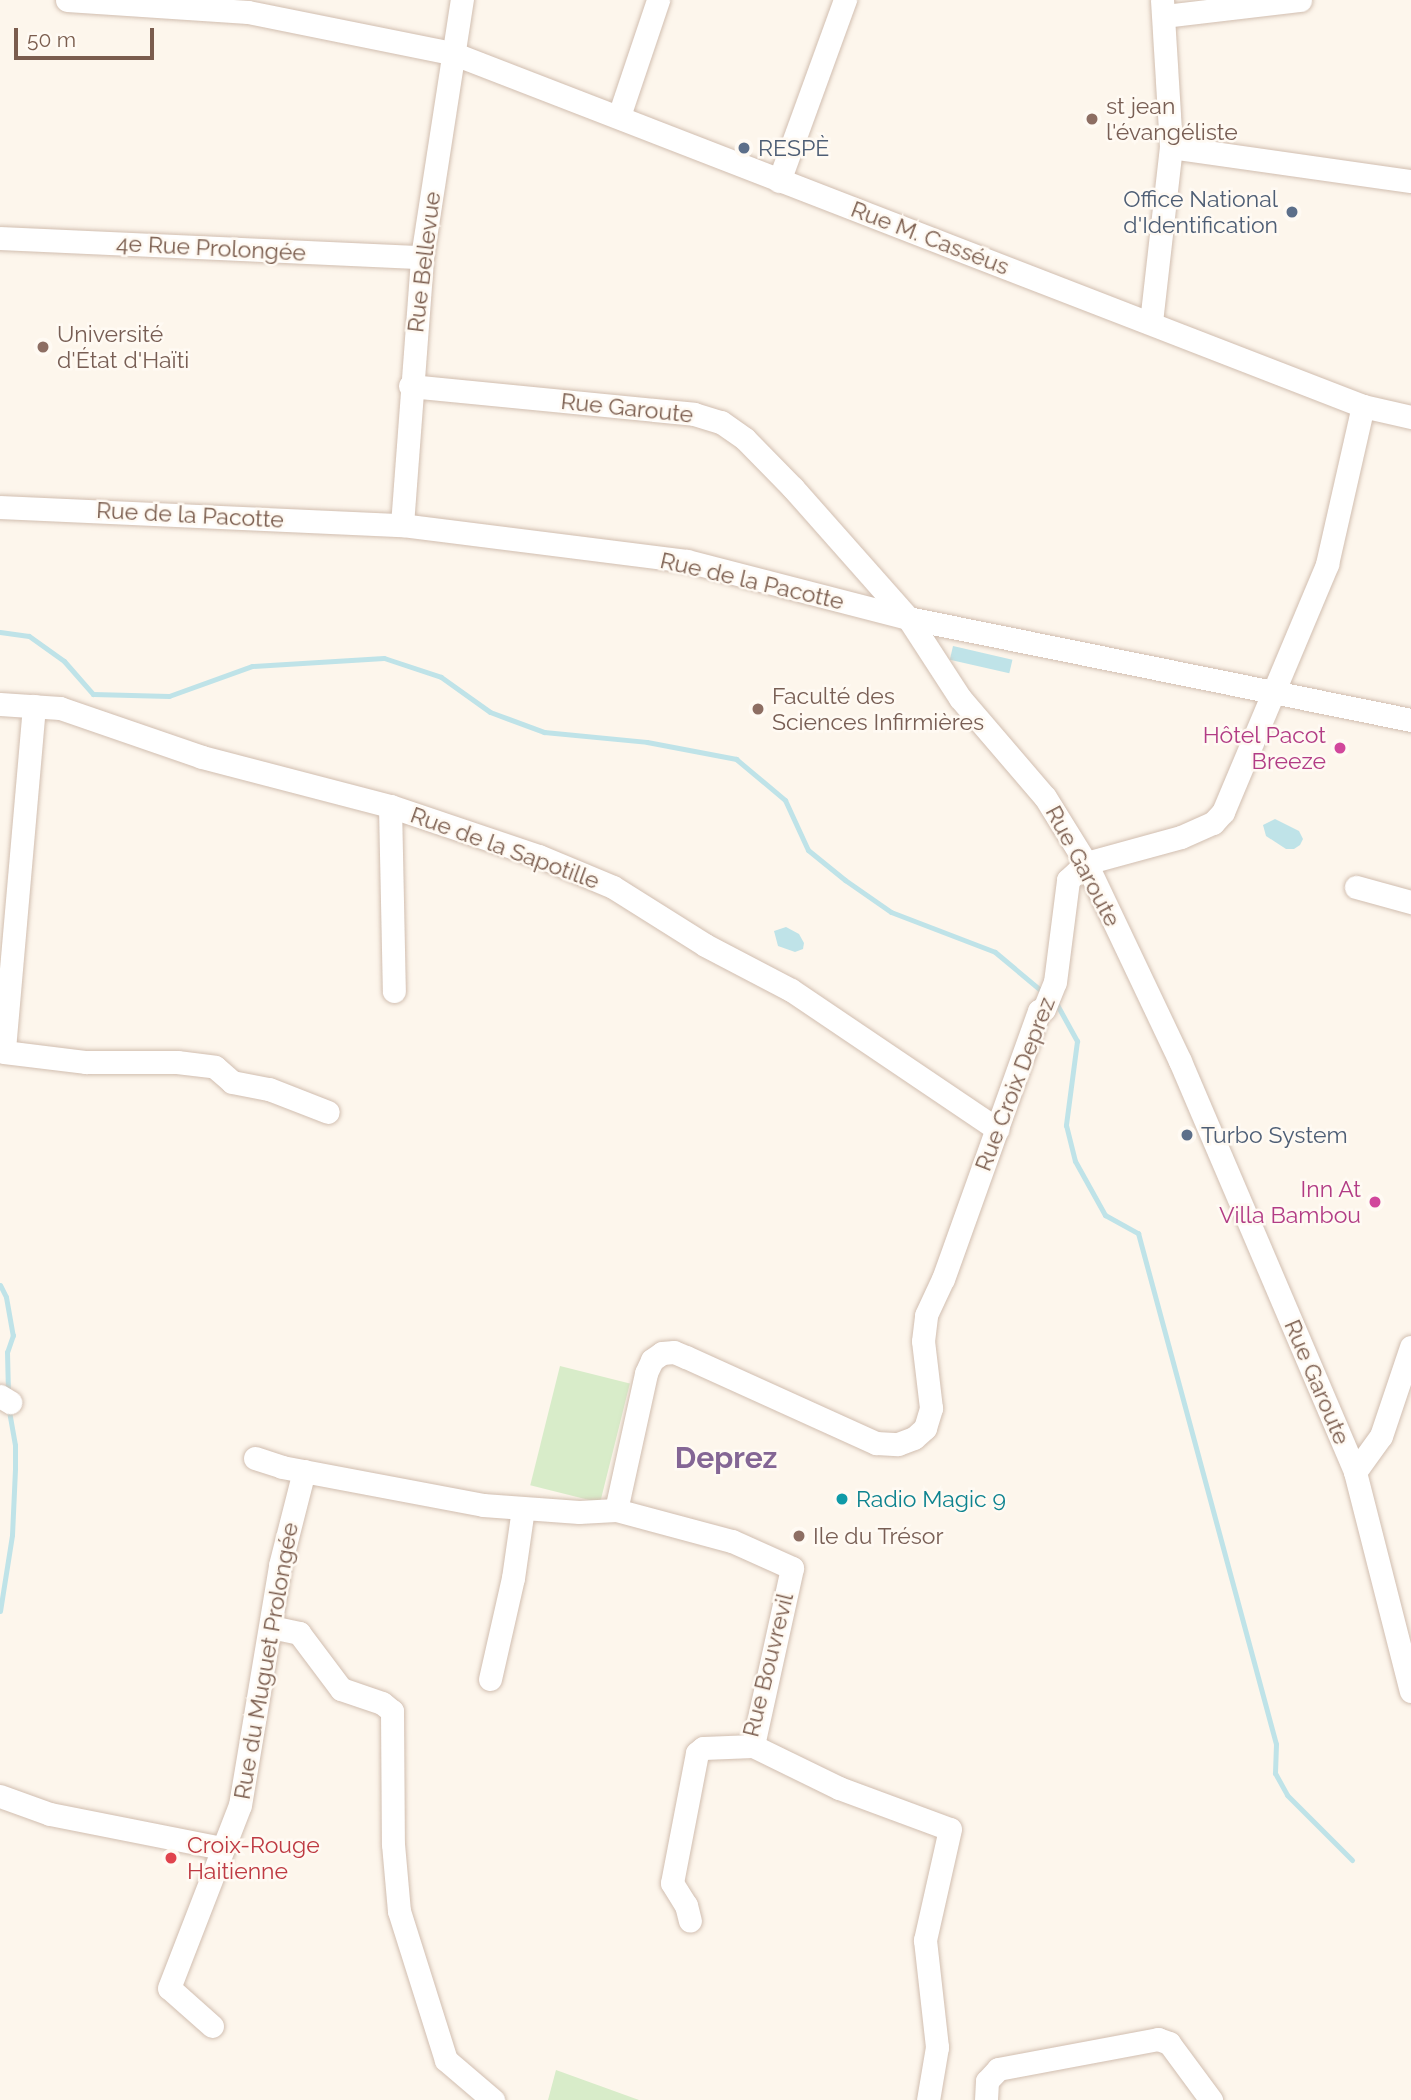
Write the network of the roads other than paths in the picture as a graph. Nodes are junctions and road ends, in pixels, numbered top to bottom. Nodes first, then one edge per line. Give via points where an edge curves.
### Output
1 (67, 0) edge
2 (462, 0) edge
3 (658, 0) edge
4 (845, 0) edge
5 (1300, 0) edge
6 (1163, 8) edge
7 (452, 53) junction
8 (619, 116) junction
9 (1171, 147) junction
10 (779, 181) junction
11 (1411, 181) edge
12 (0, 238) edge
13 (422, 257) junction
14 (1151, 322) junction
15 (410, 386) junction
16 (1363, 406) junction
17 (1411, 417) edge
18 (0, 506) edge
19 (402, 525) junction
20 (908, 618) junction
21 (1272, 693) junction
22 (0, 704) edge
23 (34, 706) junction
24 (1411, 720) edge
25 (390, 806) junction
26 (1086, 863) junction
27 (1356, 887) dead end
28 (1411, 902) edge
29 (394, 991) dead end
30 (328, 1112) dead end
31 (997, 1129) junction
32 (1411, 1348) edge
33 (255, 1458) dead end
34 (304, 1471) junction
35 (1355, 1472) junction
36 (523, 1509) junction
37 (616, 1510) junction
38 (271, 1627) junction
39 (490, 1679) dead end
40 (1411, 1691) edge
41 (753, 1746) junction
42 (0, 1796) edge
43 (222, 1849) junction
44 (690, 1921) dead end
45 (212, 2026) dead end
46 (493, 2100) edge
47 (929, 2100) edge
48 (986, 2100) edge
49 (1211, 2100) edge

1 - 7 street, Rue M. Casséus via 248,12
2 - 7 street, Rue Bellevue
3 - 8 street
4 - 10 street
5 - 6 street
6 - 9 street
7 - 8 street, Rue M. Casséus
7 - 13 street, Rue Bellevue
8 - 10 street, Rue M. Casséus
9 - 11 street
9 - 14 street
10 - 14 street, Rue M. Casséus
12 - 13 street, 4e Rue Prolongée
13 - 15 street, Rue Bellevue
14 - 16 street, Rue M. Casséus
15 - 19 street, Rue Bellevue
15 - 20 street, Rue Garoute via 694,414 721,422 745,439 793,488
16 - 17 street, Rue M. Casséus
16 - 21 street via 1327,565
18 - 19 street, Rue de la Pacotte
19 - 20 street, Rue de la Pacotte via 687,561
20 - 21 street, Rue de la Pacotte
20 - 26 street, Rue Garoute via 960,698 1045,797
21 - 24 street, Rue de la Pacotte
21 - 26 street via 1232,793 1213,823 1181,837
22 - 23 street, Rue de la Sapotille
23 - 25 street, Rue de la Sapotille via 60,708 202,757
23 - 30 street via 4,1052 86,1062 177,1062 215,1067 232,1082 269,1089
25 - 29 street
25 - 31 street, Rue de la Sapotille via 539,856 613,887 791,990
26 - 31 street, Rue Croix Deprez via 1073,873 1065,890 1062,946 1054,978
26 - 35 street, Rue Garoute via 1181,1061
27 - 28 street
31 - 37 street, Rue Croix Deprez via 926,1315 923,1341 931,1408 925,1428 898,1444 876,1443 686,1357 662,1353 646,1373
32 - 35 street via 1381,1436
33 - 34 street
34 - 36 street
34 - 38 street, Rue du Muguet Prolongée via 280,1565
35 - 40 street, Rue Garoute
36 - 37 street
36 - 39 street
37 - 41 street, Rue Bouvrevil via 732,1541 792,1568
38 - 43 street, Rue du Muguet Prolongée via 240,1805 228,1845
38 - 46 street via 299,1633 341,1689 392,1711 393,1844 399,1911 446,2060
41 - 44 street, Rue Bouvrevil via 703,1748 697,1753 672,1883
41 - 47 street via 839,1788 950,1829 925,1940 937,2047
42 - 43 street via 50,1814
43 - 45 street, Rue du Muguet Prolongée via 169,1988
48 - 49 street via 987,2081 998,2069 1158,2039 1169,2043

